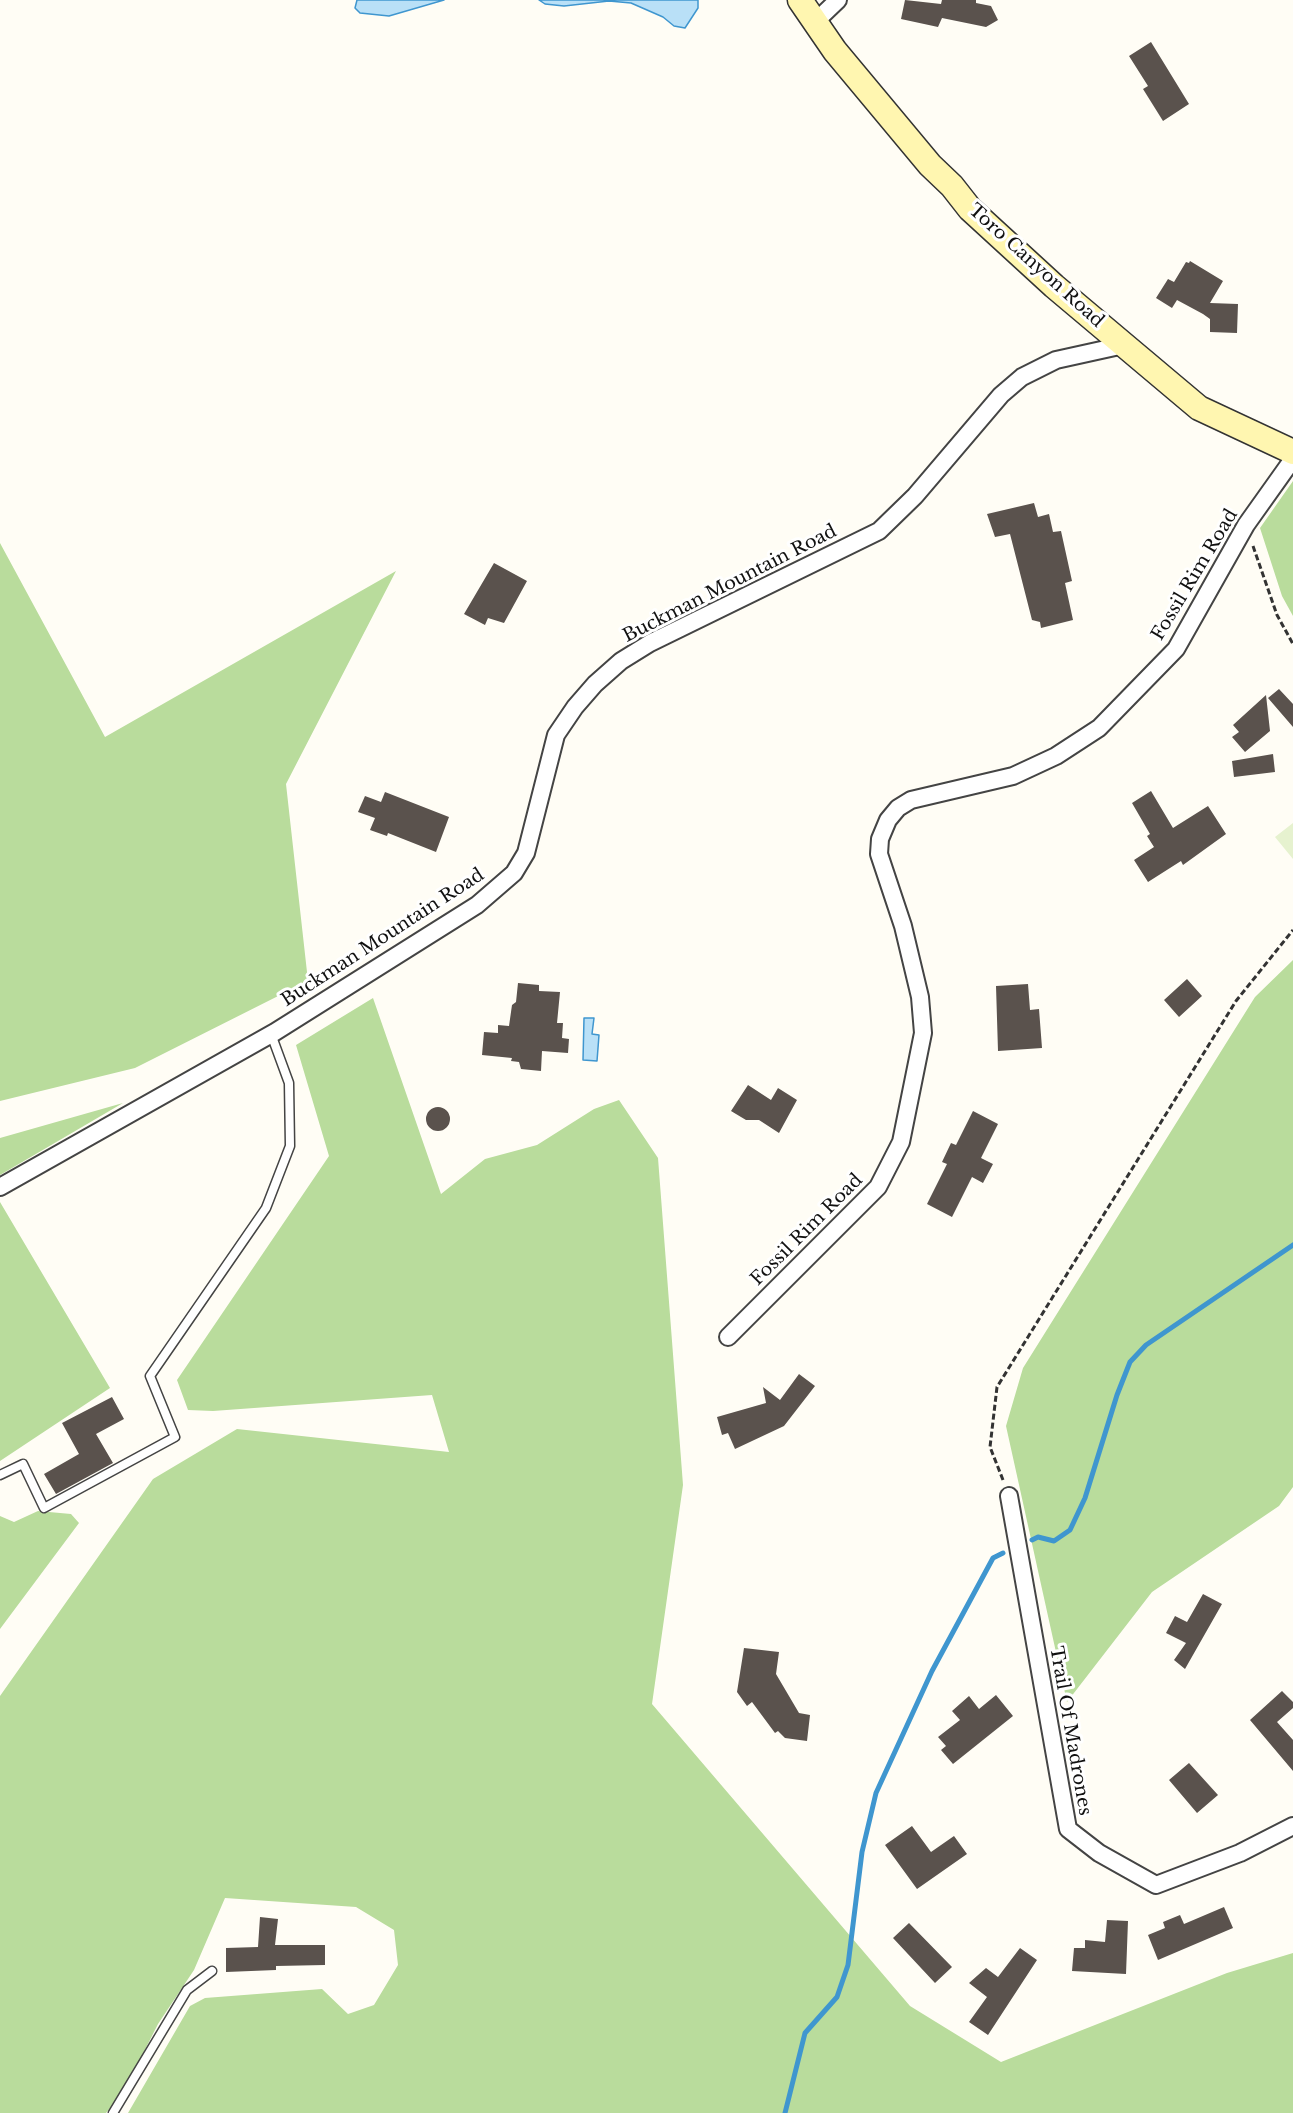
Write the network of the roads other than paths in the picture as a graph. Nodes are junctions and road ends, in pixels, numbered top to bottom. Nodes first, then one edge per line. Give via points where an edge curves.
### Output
1 (800, 0) edge
2 (838, 0) edge
3 (815, 22) junction
4 (1124, 345) junction
5 (1293, 452) edge
6 (1293, 459) edge
7 (271, 1034) junction
8 (0, 1187) edge
9 (728, 1337) dead end
10 (0, 1475) edge
11 (1009, 1496) road end
12 (1293, 1826) edge
13 (212, 1971) dead end
14 (113, 2113) edge

1 - 3 street, Toro Canyon Road
2 - 3 street
3 - 4 street, Toro Canyon Road via 859,81 970,209
4 - 5 street, Toro Canyon Road via 1198,408
4 - 7 street, Buckman Mountain Road via 1056,360 1022,377 1001,395 915,496 879,531 650,643 621,661 595,684 556,735 530,843 514,873 477,905
6 - 9 street, Fossil Rim Road via 1246,525 1176,649 1100,728 1056,756 1013,776 911,800 888,820 880,838 879,854 920,997 923,1033 901,1143 878,1187
7 - 8 street, Buckman Mountain Road
7 - 10 lane via 289,1083 290,1146 266,1208 150,1376 175,1437 44,1508 23,1464
11 - 12 street, Trail Of Madrones via 1068,1829 1099,1853 1156,1885 1240,1853
13 - 14 lane via 187,1990

